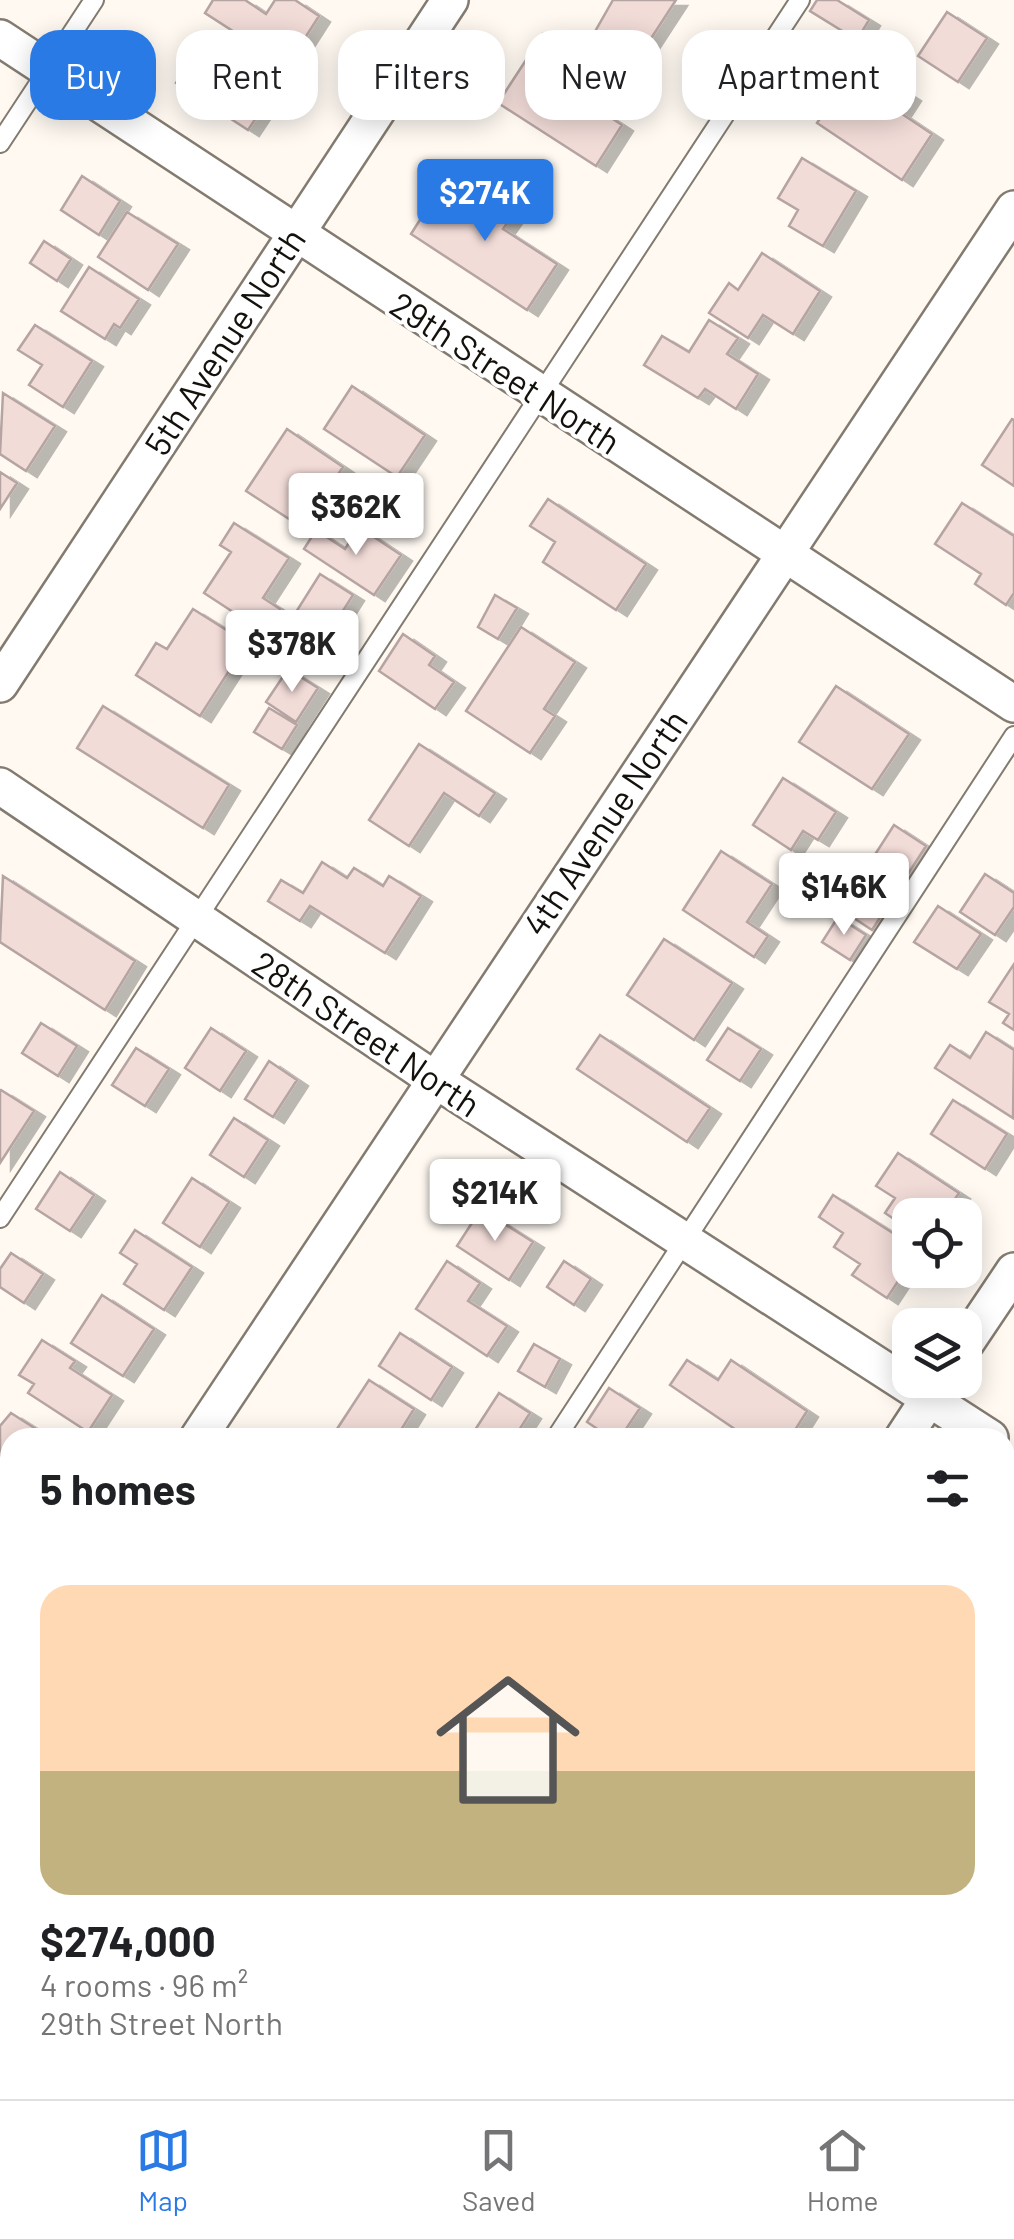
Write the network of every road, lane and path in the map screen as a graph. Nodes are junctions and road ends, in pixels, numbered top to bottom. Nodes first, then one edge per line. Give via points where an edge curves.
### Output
1 (94, 0) edge
2 (450, 0) edge
3 (800, 0) edge
4 (74, 30) edge
5 (0, 38) edge
6 (30, 58) edge
7 (30, 97) edge
8 (123, 120) edge
9 (0, 142) edge
10 (1014, 208) edge
11 (294, 234) junction
12 (540, 394) junction
13 (783, 552) junction
14 (0, 684) edge
15 (1014, 704) edge
16 (1014, 736) edge
17 (0, 786) edge
18 (198, 920) junction
19 (434, 1079) junction
20 (0, 1218) edge
21 (685, 1240) junction
22 (1014, 1270) edge
23 (982, 1318) edge
24 (892, 1363) edge
25 (929, 1398) edge
26 (946, 1398) edge
27 (205, 1428) edge
28 (563, 1428) edge
29 (909, 1428) edge
30 (979, 1428) edge

1 - 4 lane
2 - 11 street, 5th Avenue North
3 - 12 lane
5 - 6 street, 29th Street North
7 - 9 lane
8 - 11 street, 29th Street North
10 - 13 street, 4th Avenue North
11 - 12 street, 29th Street North
11 - 14 street, 5th Avenue North
12 - 13 street, 29th Street North
12 - 18 lane
13 - 15 street, 29th Street North
13 - 19 street, 4th Avenue North
16 - 21 lane
17 - 18 street, 28th Street North
18 - 19 street, 28th Street North
18 - 20 lane
19 - 21 street, 28th Street North
19 - 27 street, 4th Avenue North
21 - 24 street, 28th Street North
21 - 28 lane
22 - 23 street
25 - 29 street
26 - 30 street, 28th Street North

